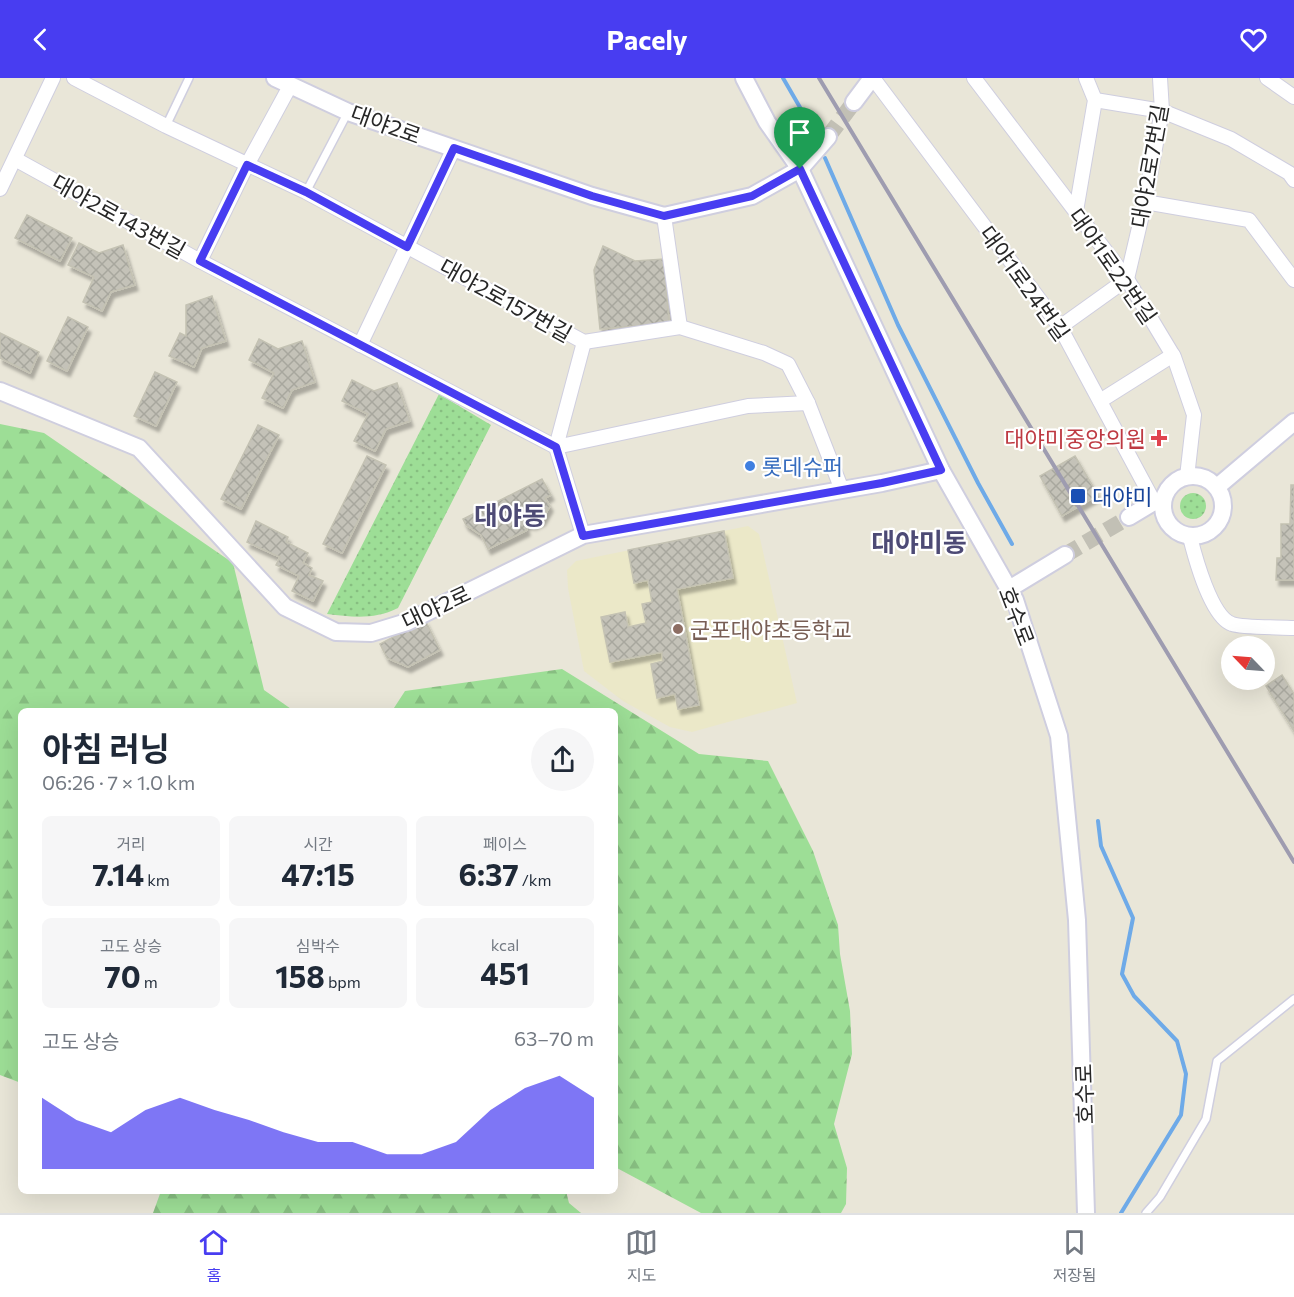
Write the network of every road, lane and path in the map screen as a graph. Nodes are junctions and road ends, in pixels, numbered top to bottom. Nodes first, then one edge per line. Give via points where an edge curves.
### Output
1 (53, 78) edge
2 (74, 78) edge
3 (189, 78) edge
4 (744, 78) edge
5 (872, 78) edge
6 (974, 78) edge
7 (1086, 78) edge
8 (1160, 78) edge
9 (1267, 78) edge
10 (283, 82) edge
11 (1294, 97) edge
12 (1095, 100) junction
13 (854, 102) tunnel mouth
14 (1162, 111) junction
15 (348, 112) junction
16 (166, 126) junction
17 (828, 137) tunnel mouth
18 (454, 148) junction
19 (15, 159) junction
20 (247, 165) junction
21 (800, 169) junction
22 (1294, 180) edge
23 (0, 189) edge
24 (306, 192) junction
25 (1145, 202) junction
26 (1076, 211) junction
27 (664, 216) junction
28 (407, 247) junction
29 (200, 261) junction
30 (1127, 279) junction
31 (1294, 280) edge
32 (680, 327) junction
33 (1060, 327) junction
34 (584, 342) junction
35 (360, 345) junction
36 (1173, 355) junction
37 (0, 391) edge
38 (1100, 401) junction
39 (808, 403) junction
40 (1294, 422) edge
41 (556, 447) junction
42 (941, 470) junction
43 (1187, 477) junction
44 (1217, 487) junction
45 (842, 490) junction
46 (1159, 503) junction
47 (1129, 517) tunnel mouth
48 (583, 536) junction
49 (1190, 537) junction
50 (1065, 555) tunnel mouth
51 (1009, 589) junction
52 (1294, 628) edge
53 (1294, 999) edge
54 (1086, 1213) edge
55 (1146, 1213) edge

1 - 19 street
2 - 16 street, 대야2로157번길
3 - 16 lane
4 - 21 street, 호수로 via 767,122
5 - 13 street
5 - 33 street, 대야1로24번길
6 - 26 street, 대야1로22번길
7 - 12 street
8 - 14 street, 대야2로7번길
9 - 11 street
10 - 15 street, 대야2로
10 - 20 street
12 - 14 street
12 - 26 street
14 - 22 street via 1232,139
14 - 25 street, 대야2로7번길
15 - 18 street, 대야2로
15 - 24 lane
16 - 20 street, 대야2로157번길
17 - 21 street, 대야2로
18 - 27 street, 대야2로 via 592,196
18 - 28 street
19 - 23 street
19 - 29 street, 대야2로143번길
20 - 24 street, 대야2로157번길
20 - 29 street
21 - 27 street, 대야2로 via 752,196
21 - 42 street, 호수로
24 - 28 street, 대야2로157번길
25 - 30 street, 대야2로7번길
25 - 31 street via 1249,220
26 - 30 street, 대야1로22번길
27 - 32 street
28 - 34 street, 대야2로157번길
28 - 35 street
29 - 35 street, 대야2로143번길
30 - 33 street
30 - 36 street, 대야1로22번길
32 - 34 street, 대야2로157번길
32 - 39 street, 대야2로157번길 via 788,364
33 - 38 street, 대야1로24번길
34 - 41 street
35 - 41 street, 대야2로143번길
36 - 38 street
36 - 43 street, 대야1로22번길 via 1194,415
37 - 48 street, 대야2로 via 139,448 285,607 336,632 371,633 407,622
38 - 46 street, 대야1로24번길
39 - 41 street via 748,406
39 - 45 street, 대야2로157번길
40 - 44 street
41 - 48 street
42 - 45 street, 대야2로
42 - 51 street, 호수로
43 - 44 street via 1203,478
43 - 46 street via 1178,480
44 - 49 street via 1222,498 1220,521 1202,536
45 - 48 street, 대야2로
46 - 47 street
46 - 49 street via 1173,529
49 - 52 street via 1200,576 1231,624
50 - 51 street
51 - 54 street, 호수로 via 1059,736 1077,920
53 - 55 lane via 1217,1061 1206,1119 1160,1197

